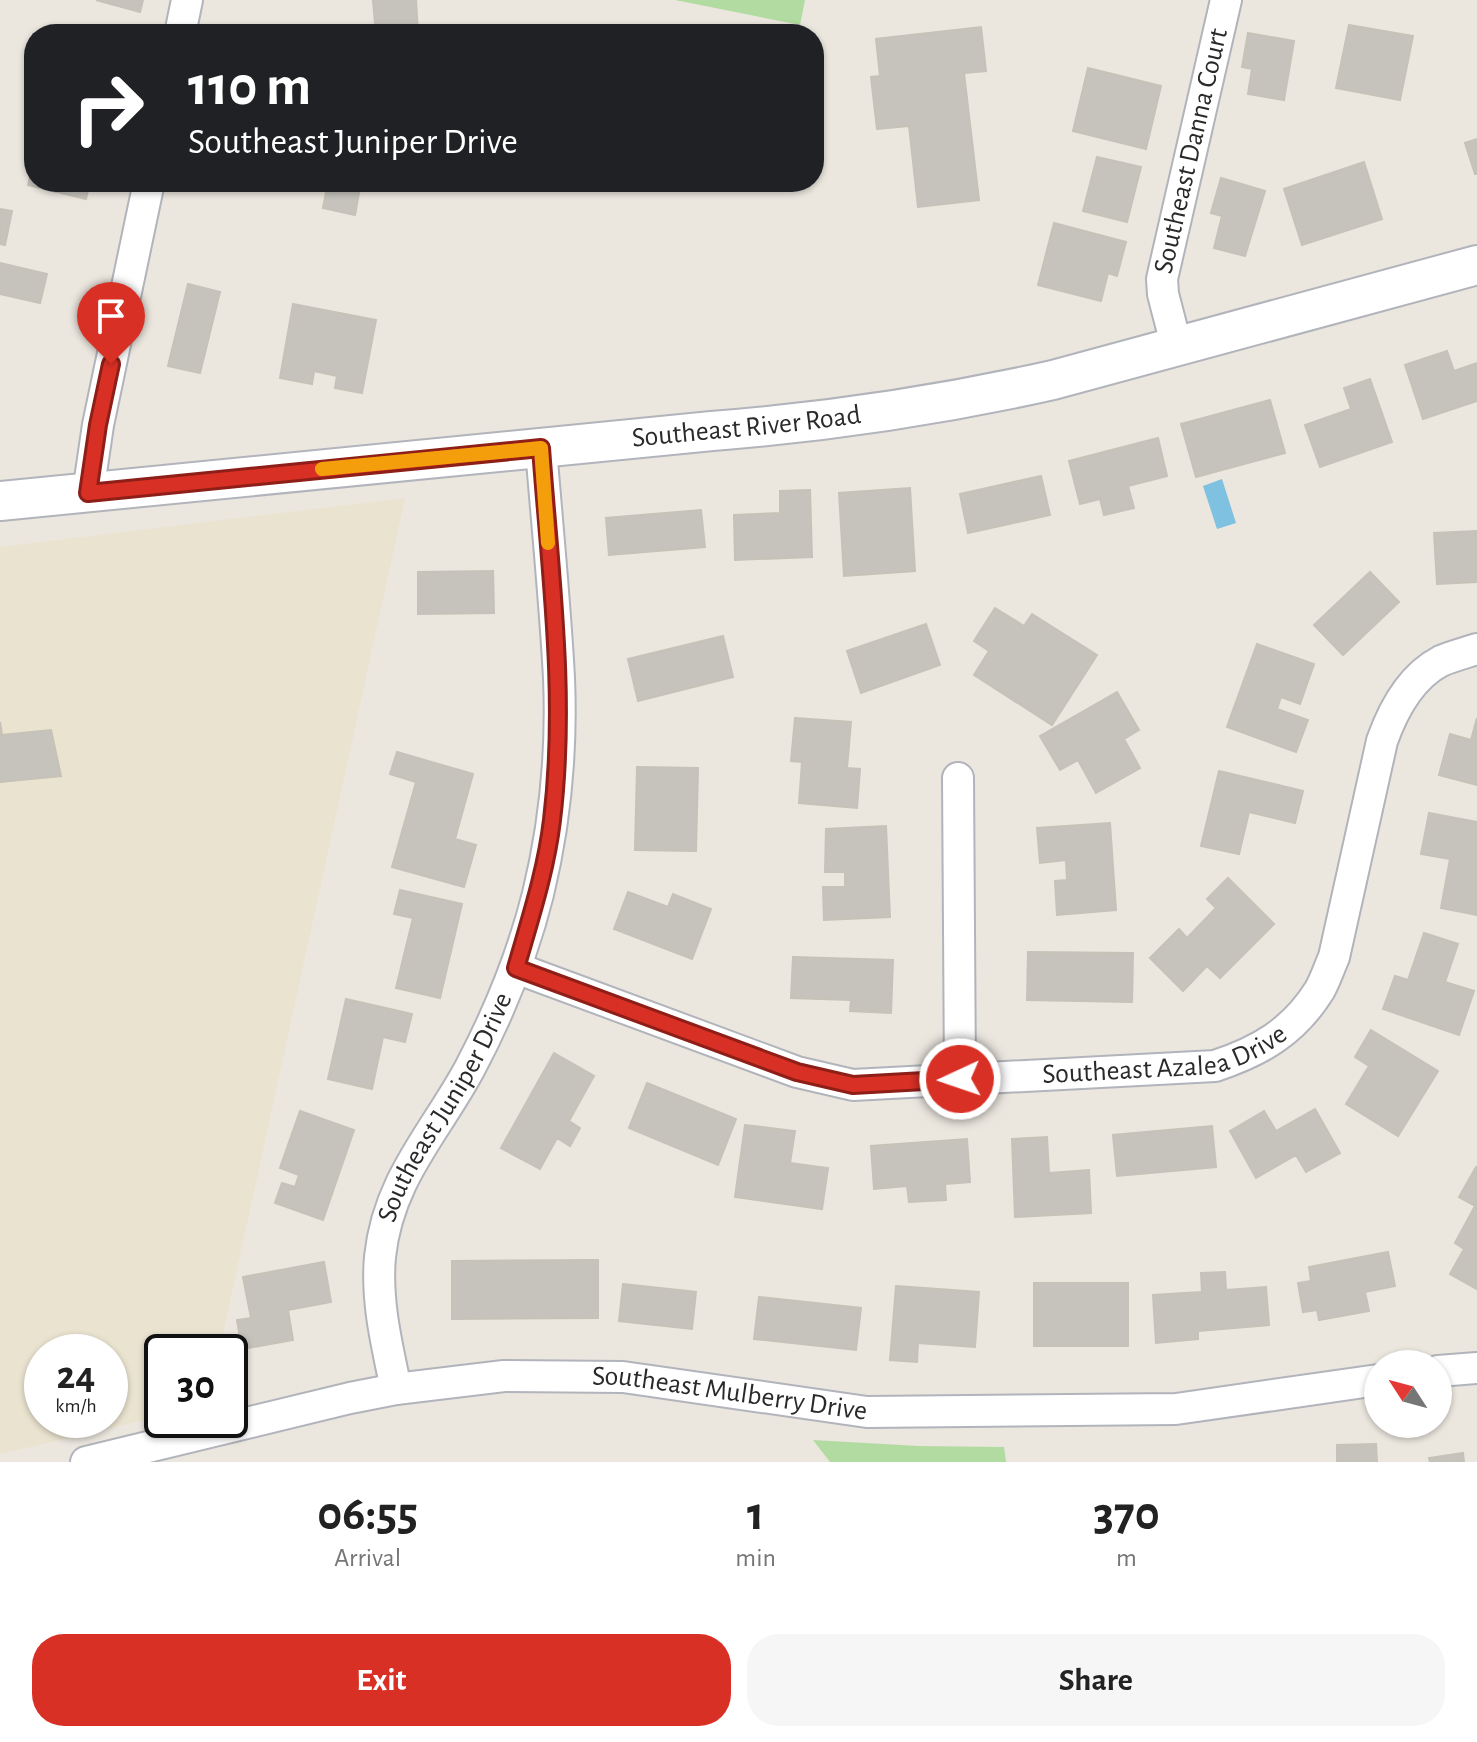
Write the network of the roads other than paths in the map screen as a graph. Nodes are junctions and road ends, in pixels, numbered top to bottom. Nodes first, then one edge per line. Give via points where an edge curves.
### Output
1 (187, 0) edge
2 (1226, 0) edge
3 (182, 24) edge
4 (147, 192) edge
5 (1477, 265) edge
6 (1177, 348) junction
7 (541, 448) junction
8 (88, 493) junction
9 (0, 501) edge
10 (1477, 649) edge
11 (958, 778) dead end
12 (516, 968) junction
13 (960, 1079) junction
14 (1477, 1368) edge
15 (1452, 1370) edge
16 (1364, 1382) edge
17 (396, 1389) junction
18 (86, 1462) edge

1 - 3 street
2 - 6 street, Southeast Danna Court via 1162,279
4 - 8 street
5 - 6 street, Southeast River Road
6 - 7 street, Southeast River Road via 1039,384 896,410
7 - 8 street, Southeast River Road
7 - 12 street, Southeast Juniper Drive via 559,679 558,733 545,860
8 - 9 street, Southeast River Road
10 - 13 street, Southeast Azalea Drive via 1441,661 1421,676 1390,718 1334,957 1320,990 1271,1041 1215,1066
11 - 13 street
12 - 13 street, Southeast Azalea Drive via 797,1072 853,1085
12 - 17 street, Southeast Juniper Drive via 469,1069 403,1178 385,1229 380,1306
14 - 15 street
16 - 17 street, Southeast Mulberry Drive via 1176,1409 987,1412 867,1412 623,1377 504,1376
17 - 18 street, Southeast Mulberry Drive

